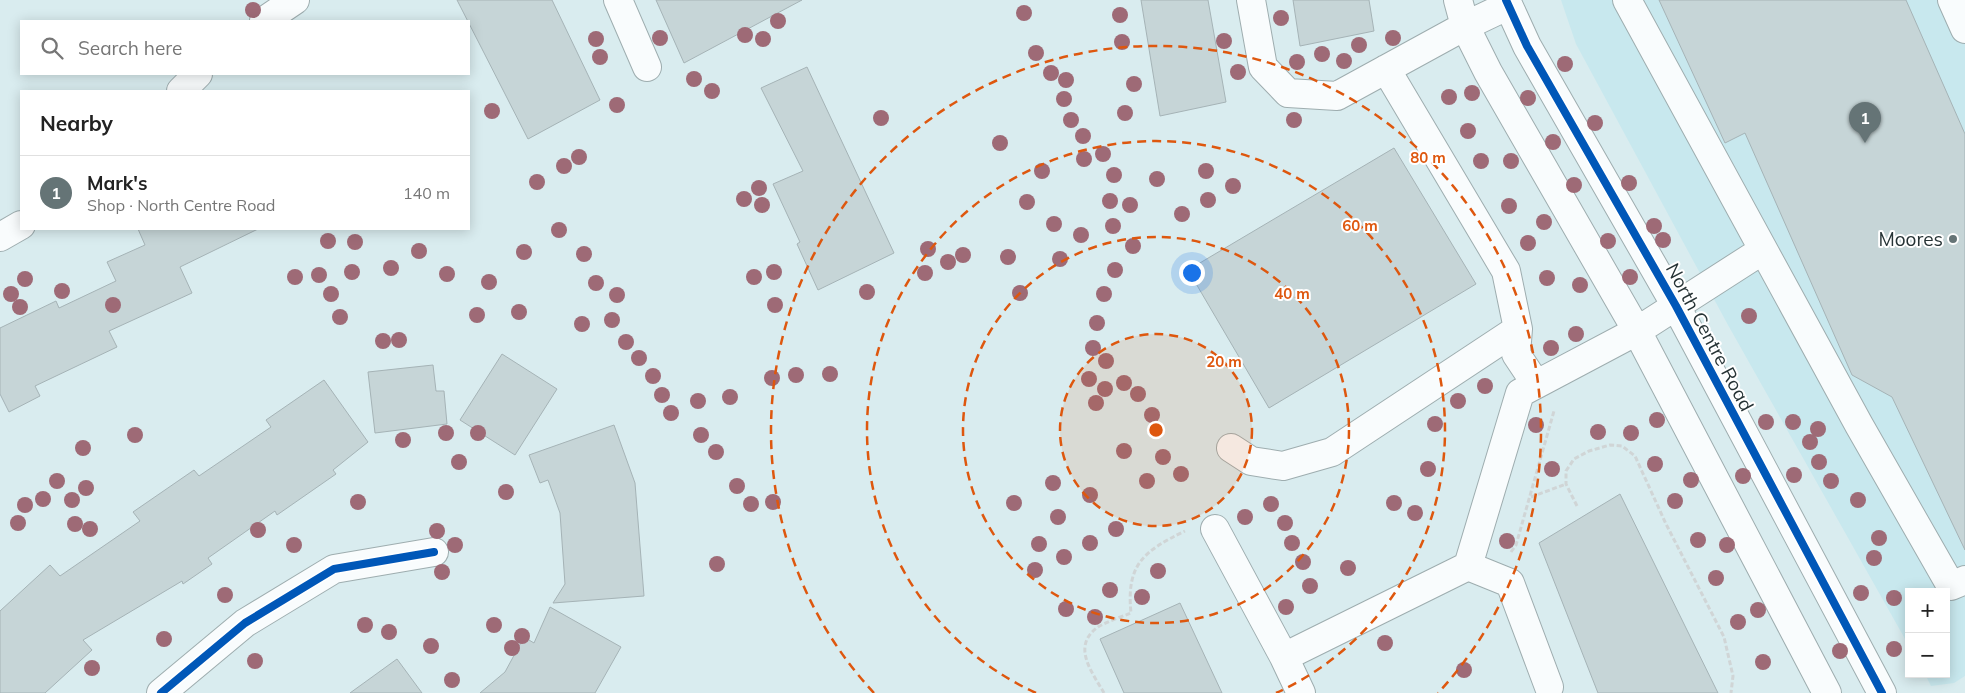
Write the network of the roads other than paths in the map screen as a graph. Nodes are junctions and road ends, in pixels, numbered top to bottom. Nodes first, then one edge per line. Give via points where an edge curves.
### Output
1 (295, 0) edge
2 (618, 0) edge
3 (1251, 0) edge
4 (1458, 0) edge
5 (1627, 0) edge
6 (1952, 0) edge
7 (1506, 3) edge
8 (265, 20) edge
9 (1465, 26) junction
10 (1965, 29) edge
11 (647, 67) dead end
12 (1386, 69) junction
13 (197, 75) edge
14 (182, 90) edge
15 (20, 226) edge
16 (0, 236) edge
17 (1763, 250) junction
18 (1676, 306) junction
19 (1518, 329) junction
20 (1637, 332) junction
21 (1536, 384) junction
22 (1231, 448) dead end
23 (1215, 529) road end
24 (434, 552) dead end
25 (1468, 566) junction
26 (1965, 580) edge
27 (1284, 657) junction
28 (1549, 687) dead end
29 (161, 693) edge
30 (1301, 693) edge
31 (1827, 693) edge
32 (1882, 693) edge

1 - 8 street
2 - 11 street
3 - 12 street via 1263,67 1288,93 1337,96
4 - 9 street
5 - 17 street
6 - 10 street
7 - 9 street
7 - 18 street, North Centre Road via 1527,46
9 - 12 street
9 - 20 street
12 - 19 street via 1506,271
13 - 14 street
15 - 16 street
17 - 18 street
17 - 26 street via 1951,586
18 - 20 street
18 - 32 street, North Centre Road
19 - 21 street via 1516,354
19 - 22 street via 1332,452 1283,466 1252,462
20 - 21 street
20 - 31 street
21 - 25 street via 1520,393
23 - 27 street
24 - 29 street via 334,569 245,624
25 - 27 street
25 - 28 street via 1510,583
27 - 30 street

